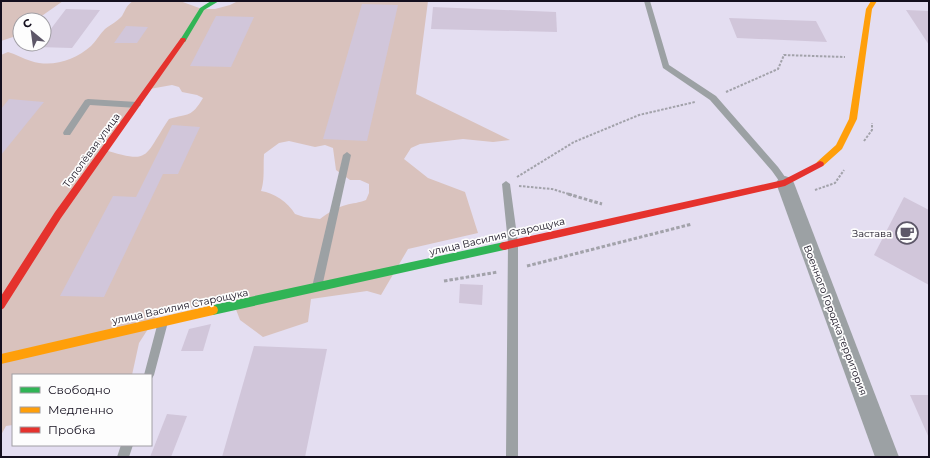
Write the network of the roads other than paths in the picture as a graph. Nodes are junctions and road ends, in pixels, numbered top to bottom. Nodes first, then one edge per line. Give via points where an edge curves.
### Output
1 (216, 1) edge
2 (647, 1) edge
3 (874, 1) edge
4 (137, 105) junction
5 (67, 133) dead end
6 (348, 155) dead end
7 (785, 183) junction
8 (506, 184) road end
9 (513, 244) junction
10 (316, 288) junction
11 (1, 305) edge
12 (163, 321) junction
13 (1, 358) edge
14 (149, 374) edge
15 (127, 446) edge
16 (123, 457) edge
17 (512, 457) edge
18 (887, 457) edge

1 - 4 street, Тополёвая улица via 202,9 177,50
2 - 7 lane via 666,66 713,98
3 - 7 street, улица Василия Старощука via 869,9 853,119 838,147 818,166
4 - 5 lane via 88,102
4 - 11 street, Тополёвая улица via 58,214
6 - 10 lane
7 - 9 street, улица Василия Старощука
7 - 18 street, Военного Городка территория
8 - 9 lane
9 - 10 street, улица Василия Старощука
9 - 17 lane
10 - 12 street, улица Василия Старощука
12 - 13 street, улица Василия Старощука
12 - 14 lane
15 - 16 lane

